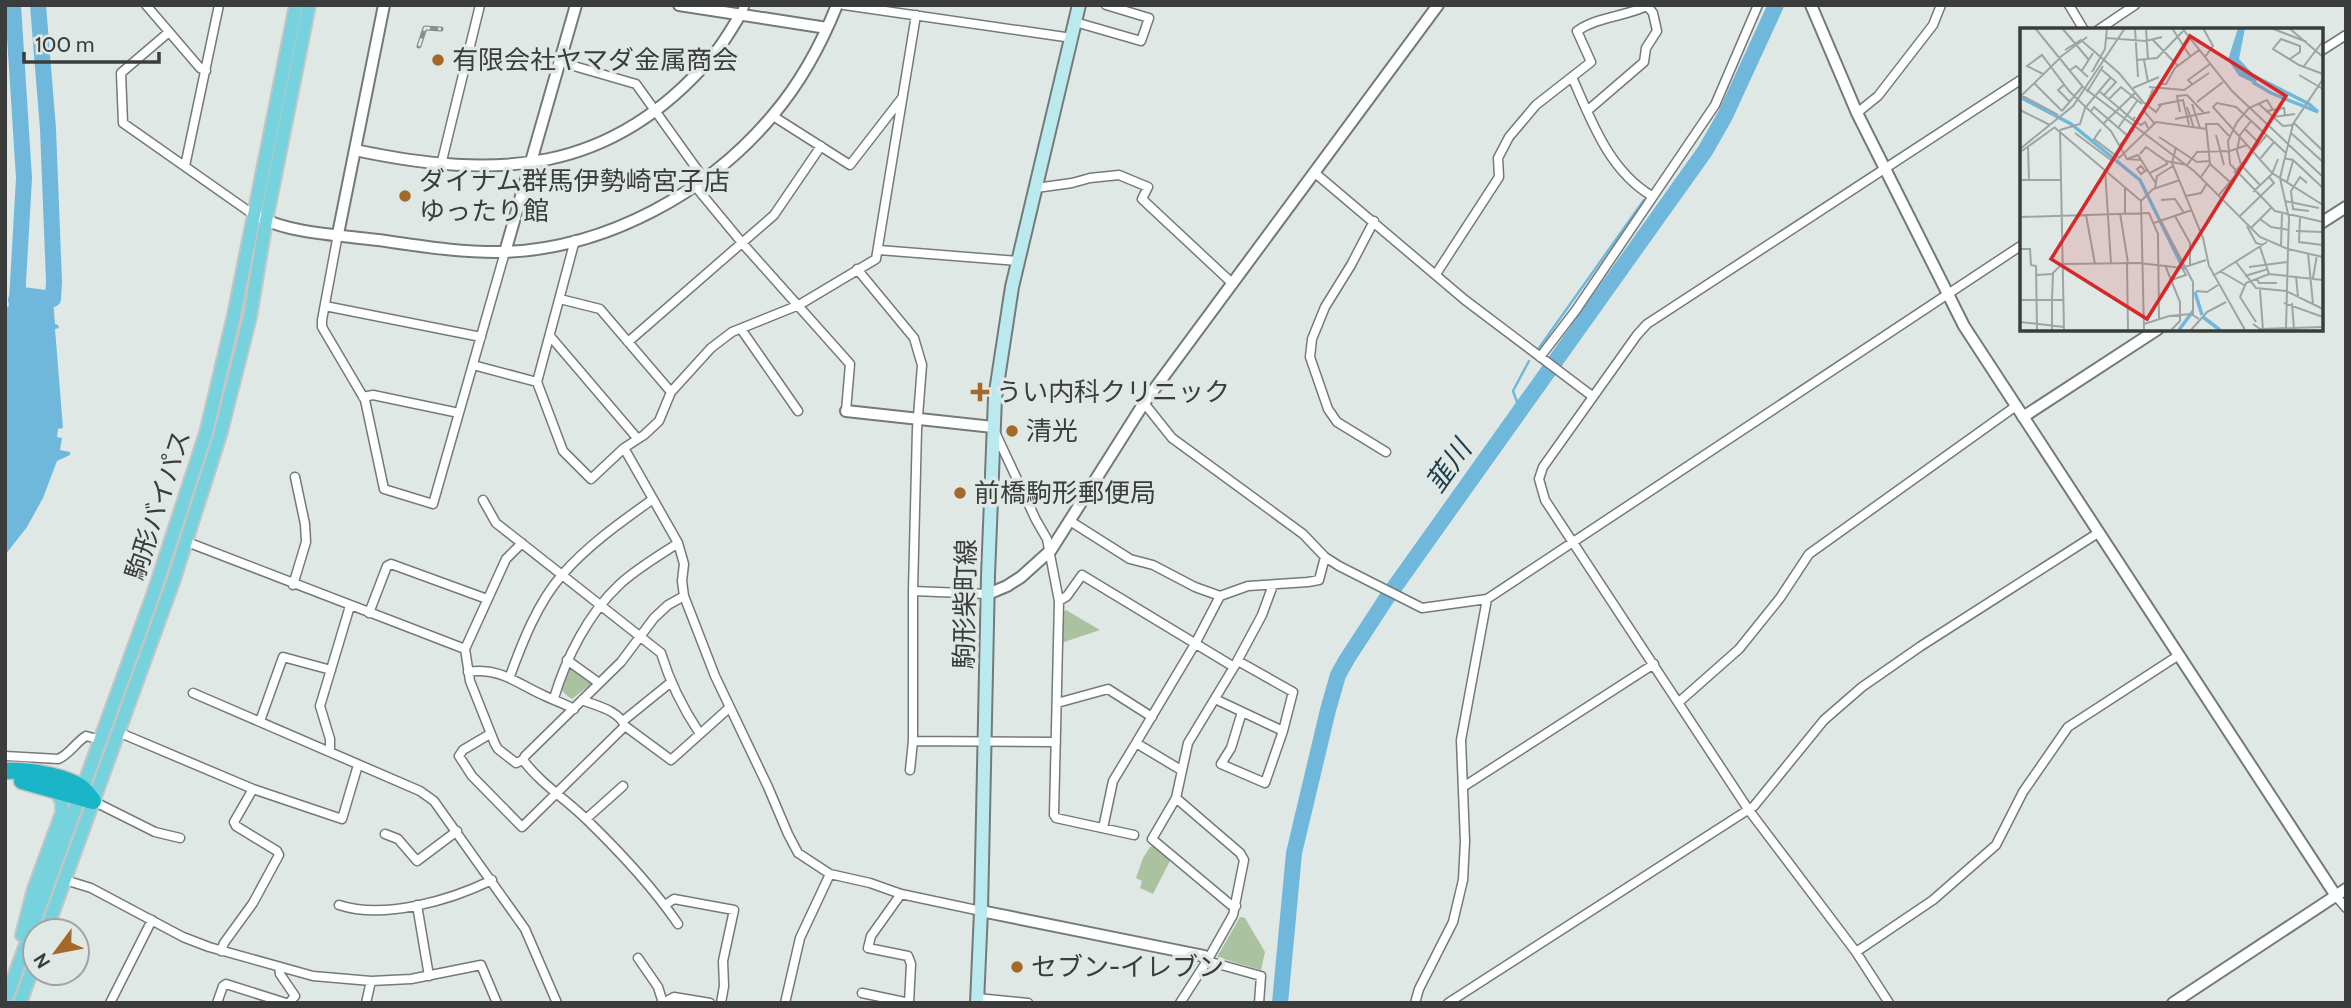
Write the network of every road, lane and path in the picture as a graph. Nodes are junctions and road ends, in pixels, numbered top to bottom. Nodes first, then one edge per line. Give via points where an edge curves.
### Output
1 (146, 5) edge
2 (219, 5) edge
3 (296, 5) edge
4 (309, 5) edge
5 (384, 5) edge
6 (480, 5) edge
7 (576, 5) edge
8 (679, 5) edge
9 (837, 5) edge
10 (844, 5) edge
11 (1079, 5) edge
12 (1106, 5) edge
13 (1438, 5) edge
14 (1758, 5) edge
15 (1811, 5) edge
16 (1941, 5) edge
17 (2069, 5) edge
18 (2135, 5) edge
19 (1648, 6) edge
20 (743, 10) edge
21 (916, 15) junction
22 (1075, 22) junction
23 (827, 28) junction
24 (2083, 28) edge
25 (2101, 28) edge
26 (169, 32) junction
27 (2346, 35) edge
28 (1072, 37) junction
29 (2323, 50) edge
30 (559, 62) junction
31 (206, 71) junction
32 (1572, 77) junction
33 (2020, 80) edge
34 (903, 96) junction
35 (656, 111) junction
36 (1587, 111) junction
37 (1857, 113) junction
38 (773, 116) junction
39 (821, 146) junction
40 (355, 150) junction
41 (530, 163) junction
42 (441, 165) junction
43 (185, 166) junction
44 (1885, 168) junction
45 (1315, 173) junction
46 (705, 179) junction
47 (695, 186) junction
48 (1035, 188) junction
49 (1652, 196) junction
50 (2346, 207) edge
51 (260, 218) junction
52 (1374, 221) junction
53 (2323, 222) edge
54 (338, 234) junction
55 (575, 240) junction
56 (743, 244) junction
57 (2020, 246) edge
58 (879, 250) junction
59 (505, 251) junction
60 (1018, 261) junction
61 (857, 269) junction
62 (1436, 274) junction
63 (1233, 284) junction
64 (1947, 293) junction
65 (559, 299) junction
66 (799, 304) junction
67 (325, 306) junction
68 (741, 329) junction
69 (2155, 331) edge
70 (550, 336) junction
71 (481, 337) junction
72 (628, 342) junction
73 (1542, 359) junction
74 (473, 365) junction
75 (537, 382) junction
76 (671, 392) junction
77 (1592, 396) junction
78 (363, 397) junction
79 (1144, 403) junction
80 (2016, 406) junction
81 (798, 411) dead end
82 (846, 411) joint
83 (459, 413) junction
84 (2023, 417) junction
85 (918, 420) junction
86 (993, 427) junction
87 (637, 438) junction
88 (624, 448) junction
89 (1386, 452) dead end
90 (295, 477) dead end
91 (653, 499) junction
92 (483, 500) dead end
93 (1070, 521) junction
94 (2098, 533) junction
95 (187, 542) junction
96 (522, 543) junction
97 (678, 543) junction
98 (1573, 543) junction
99 (1051, 550) junction
100 (1325, 557) junction
101 (561, 576) junction
102 (293, 585) junction
103 (1273, 585) junction
104 (913, 591) junction
105 (988, 594) junction
106 (684, 596) junction
107 (1220, 596) junction
108 (1487, 599) junction
109 (487, 600) junction
110 (1059, 601) junction
111 (602, 604) junction
112 (350, 606) junction
113 (369, 613) junction
114 (641, 635) junction
115 (1195, 643) junction
116 (466, 649) junction
117 (2179, 655) junction
118 (567, 660) junction
119 (1236, 664) junction
120 (1654, 664) junction
121 (331, 670) junction
122 (468, 673) junction
123 (510, 676) junction
124 (599, 683) junction
125 (670, 683) junction
126 (194, 692) dead end
127 (554, 698) junction
128 (1215, 699) junction
129 (582, 700) junction
130 (1679, 702) junction
131 (1057, 703) junction
132 (729, 708) junction
133 (574, 709) junction
134 (1242, 712) junction
135 (1152, 717) junction
136 (260, 722) junction
137 (624, 723) junction
138 (1283, 731) junction
139 (118, 732) junction
140 (490, 734) junction
141 (700, 734) junction
142 (101, 740) junction
143 (985, 740) junction
144 (913, 741) junction
145 (1056, 741) junction
146 (1136, 743) junction
147 (330, 752) junction
148 (5, 756) edge
149 (523, 760) junction
150 (358, 765) junction
151 (5, 770) edge
152 (910, 770) dead end
153 (1181, 770) junction
154 (5, 782) edge
155 (623, 786) dead end
156 (1463, 787) junction
157 (253, 789) junction
158 (55, 790) junction
159 (556, 793) junction
160 (85, 796) junction
161 (1176, 798) junction
162 (1748, 809) junction
163 (586, 819) junction
164 (1104, 828) junction
165 (457, 831) junction
166 (385, 834) dead end
167 (1133, 835) dead end
168 (180, 838) dead end
169 (830, 874) junction
170 (65, 880) junction
171 (492, 880) junction
172 (2341, 893) edge
173 (901, 894) junction
174 (339, 905) dead end
175 (417, 905) junction
176 (665, 905) junction
177 (1236, 906) junction
178 (2346, 908) edge
179 (981, 911) junction
180 (51, 917) edge
181 (152, 920) junction
182 (678, 924) dead end
183 (221, 951) junction
184 (1856, 952) junction
185 (638, 958) dead end
186 (1207, 961) junction
187 (279, 967) junction
188 (17, 970) junction
189 (429, 976) junction
190 (371, 981) junction
191 (862, 993) dead end
192 (977, 1000) edge
193 (5, 1002) edge
194 (110, 1003) edge
195 (217, 1003) edge
196 (287, 1003) edge
197 (366, 1003) edge
198 (497, 1003) edge
199 (557, 1003) edge
200 (710, 1003) edge
201 (721, 1003) edge
202 (785, 1003) edge
203 (1028, 1003) edge
204 (1180, 1003) edge
205 (1259, 1003) edge
206 (1415, 1003) edge
207 (1448, 1003) edge
208 (1889, 1003) edge
209 (2173, 1003) edge

1 - 26 street
2 - 31 street
3 - 51 main road, 駒形バイパス
4 - 51 main road, 駒形バイパス
5 - 40 street
6 - 42 street
7 - 30 street
8 - 20 street
9 - 23 street
10 - 21 street
11 - 22 main road, 駒形柴町線
12 - 22 street via 1149,18 1141,41
13 - 45 street
14 - 49 street via 1715,105
15 - 37 street
16 - 37 street via 1933,25 1878,96
17 - 24 street
18 - 25 street
19 - 32 street via 1591,21 1577,31 1591,62
19 - 36 street via 1657,31 1646,48 1644,62
20 - 23 street
20 - 35 street via 712,57
21 - 28 street
21 - 34 street
22 - 28 main road, 駒形柴町線
23 - 38 street via 806,69
26 - 31 street
26 - 43 street via 121,74 122,116 126,125
27 - 29 street
28 - 48 main road, 駒形柴町線
30 - 35 street via 636,84
30 - 41 street
31 - 43 street
32 - 36 street
32 - 62 street via 1536,105 1502,148 1499,177
33 - 44 street
34 - 39 street via 850,164
34 - 58 street
35 - 41 street via 582,151
35 - 46 street
36 - 49 street via 1608,153
37 - 44 street
38 - 39 street
38 - 46 street
39 - 56 street via 774,215
40 - 42 street
40 - 54 street
41 - 42 street
41 - 59 street
43 - 51 street
44 - 64 street
44 - 77 street via 1647,324
45 - 52 street
45 - 63 street
46 - 47 street
47 - 55 street via 639,217
47 - 56 street
48 - 60 main road, 駒形柴町線
48 - 63 street via 1119,175 1142,184 1148,187 1142,199
49 - 73 street
50 - 53 street
51 - 54 street via 284,227
51 - 95 main road, 駒形バイパス via 246,330
51 - 142 main road, 駒形バイパス via 206,433
52 - 62 street
52 - 89 street via 1325,307 1310,357 1337,422
54 - 59 street via 435,249
54 - 67 street
55 - 59 street
55 - 65 street
56 - 66 street
56 - 72 street
57 - 64 street
58 - 60 street
58 - 61 street via 876,259
59 - 71 street
60 - 86 main road, 駒形柴町線
61 - 66 street
61 - 85 street via 918,345 922,365
62 - 73 street
63 - 79 street
64 - 80 street
64 - 98 street
65 - 70 street
65 - 72 street via 600,309
66 - 68 street
66 - 82 street via 850,364
67 - 71 street
67 - 78 street via 323,327
68 - 76 street via 711,348
68 - 81 street
69 - 84 street
70 - 75 street
70 - 87 street
71 - 74 street
72 - 76 street
73 - 77 street
74 - 75 street
74 - 83 street
75 - 88 street via 563,451 591,479
76 - 87 street via 659,421
77 - 98 street via 1539,479 1545,500
78 - 83 street via 373,395
78 - 83 street via 384,489 433,504
79 - 93 street
79 - 100 street via 1172,438 1303,534
80 - 84 street
80 - 130 street via 1809,554 1739,649
82 - 85 street
84 - 94 street
85 - 86 street
85 - 104 street
86 - 99 street
86 - 105 main road, 駒形柴町線
87 - 88 street
88 - 91 street
90 - 102 street via 306,542
91 - 97 street
91 - 101 street via 597,540
92 - 96 street via 496,523
93 - 99 street
93 - 107 street via 1130,559
94 - 117 street
94 - 162 street via 1862,687 1824,720 1758,803
95 - 102 street
95 - 139 main road, 駒形バイパス
96 - 101 street
96 - 109 street via 506,559
97 - 106 street via 684,564
97 - 111 street via 620,584
98 - 108 street
98 - 120 street
99 - 105 street via 1021,577
99 - 110 street
100 - 103 street via 1318,580
100 - 108 street via 1422,608
101 - 111 street
101 - 123 street
102 - 112 street
103 - 107 street via 1248,586
103 - 119 street
104 - 105 street
104 - 144 street
105 - 143 main road, 駒形柴町線
106 - 114 street via 660,612
106 - 132 street
107 - 115 street
108 - 156 street via 1464,715
109 - 113 street via 391,564
109 - 116 street
110 - 115 street via 1082,576
110 - 131 street
111 - 114 street
111 - 118 street
112 - 113 street
112 - 121 street
113 - 116 street
114 - 124 street
114 - 125 street via 661,653
115 - 119 street
115 - 135 street
116 - 122 street
117 - 172 street
117 - 184 street via 2068,727 2023,792 1996,845 1933,900
118 - 124 street
118 - 127 street
119 - 128 street
119 - 138 street via 1293,692
120 - 130 street
120 - 156 street
121 - 136 street via 283,657
121 - 147 street via 320,706
122 - 123 street
122 - 140 street
123 - 127 street
124 - 129 street
125 - 137 street
125 - 141 street
126 - 136 street
127 - 133 street
128 - 134 street
128 - 153 street via 1188,743
129 - 133 street
129 - 137 street via 611,711
130 - 162 street
131 - 135 street via 1108,689
131 - 145 street
132 - 141 street
132 - 169 street via 792,843 809,862
133 - 149 street
134 - 138 street
134 - 138 street via 1221,764 1265,783
135 - 146 street
136 - 147 street
137 - 141 street via 670,760
137 - 159 street
139 - 157 street
139 - 160 main road, 駒形バイパス
140 - 149 street via 501,752 516,763
140 - 159 street via 459,756 518,825 526,825
142 - 148 street via 86,736 58,759
142 - 160 main road, 駒形バイパス
143 - 144 street
143 - 145 street
143 - 179 main road, 駒形柴町線
144 - 152 street
145 - 164 street via 1054,815
146 - 153 street
146 - 164 street via 1113,781
147 - 150 street
149 - 159 street
150 - 157 street via 342,819
150 - 165 street via 427,796
151 - 160 highway via 37,772
153 - 161 street
154 - 158 highway via 23,781
155 - 163 street
156 - 206 street via 1463,880 1453,922
157 - 183 street via 234,822 279,855
158 - 160 highway
158 - 188 main road via 62,813 34,889
159 - 163 street
160 - 168 street via 160,834
160 - 170 main road, 駒形バイパス
160 - 188 main road, 駒形バイパス
161 - 177 street via 1243,856
161 - 177 street via 1152,839
162 - 184 street
162 - 207 street
163 - 176 street
164 - 167 street
165 - 166 street via 418,861 398,839
165 - 171 street
169 - 173 street
169 - 202 street via 800,938
170 - 180 main road, 駒形バイパス
170 - 181 street via 91,888
171 - 175 street
171 - 199 street via 525,929
172 - 178 street
172 - 209 street
173 - 179 street
173 - 191 street via 871,936 868,948 908,956 909,1003
174 - 175 street via 360,909
175 - 189 street
176 - 182 street
176 - 201 street via 674,899 734,910 723,961
177 - 186 street
179 - 186 street via 1203,956
179 - 192 main road, 駒形柴町線
181 - 183 street
181 - 194 street
183 - 187 street
184 - 208 street
185 - 200 street via 663,1003 674,997
186 - 204 street
186 - 205 street via 1261,976
187 - 190 street via 313,976
187 - 196 street via 295,996
188 - 193 main road, 駒形バイパス
189 - 190 street
189 - 198 street via 481,965
190 - 197 street
192 - 203 street
195 - 196 street via 226,984

